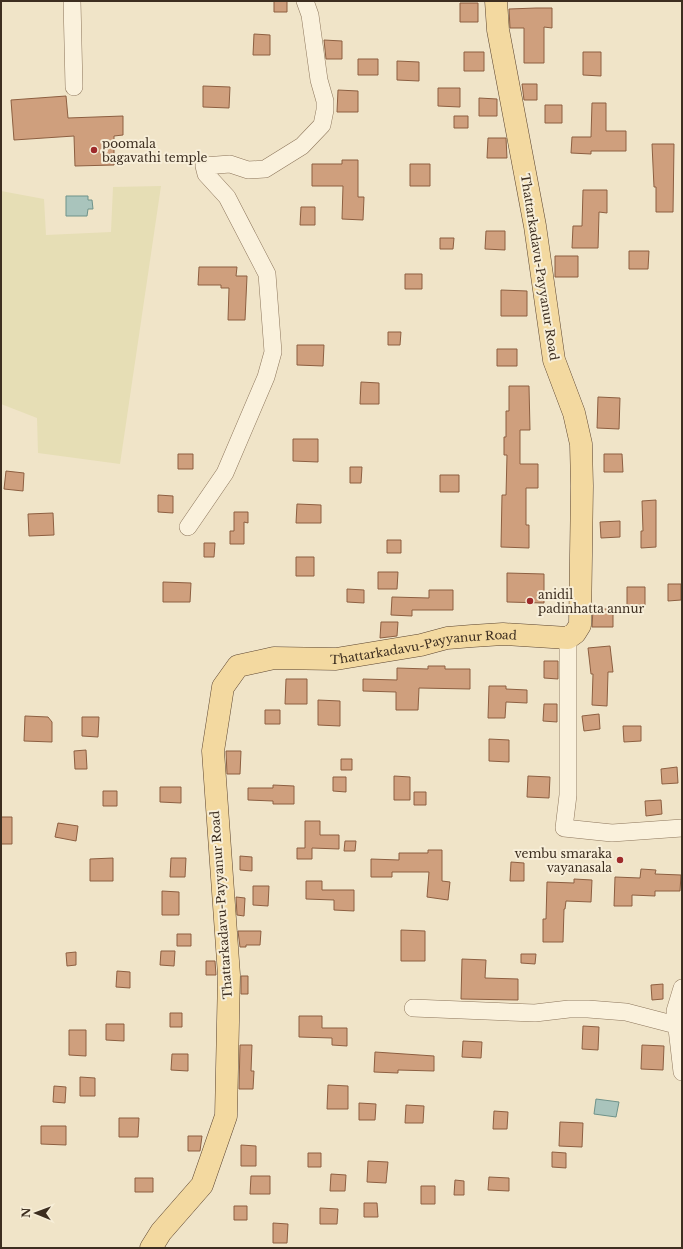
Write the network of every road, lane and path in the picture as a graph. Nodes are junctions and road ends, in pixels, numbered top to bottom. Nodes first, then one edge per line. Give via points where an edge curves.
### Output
1 (72, 1) edge
2 (305, 1) edge
3 (496, 1) edge
4 (74, 87) dead end
5 (188, 527) dead end
6 (568, 638) junction
7 (682, 828) edge
8 (682, 988) edge
9 (413, 1008) dead end
10 (676, 1025) junction
11 (682, 1072) edge
12 (151, 1248) edge

1 - 4 street
2 - 5 street via 310,15 319,80 325,101 322,125 302,146 265,169 248,170 230,164 204,166 206,174 227,197 267,274 273,352 266,377 225,473
3 - 6 main road, Thattarkadavu-Payyanur Road via 498,30 535,226 554,360 574,413 581,444 580,625 576,633
6 - 7 street via 568,787 564,828 612,833
6 - 12 main road, Thattarkadavu-Payyanur Road via 503,634 447,638 421,645 336,659 274,658 238,666 223,688 213,751 229,975 226,1116 202,1185 161,1232
8 - 10 street via 675,1011
9 - 10 street via 535,1013 588,1009 626,1012
10 - 11 street

